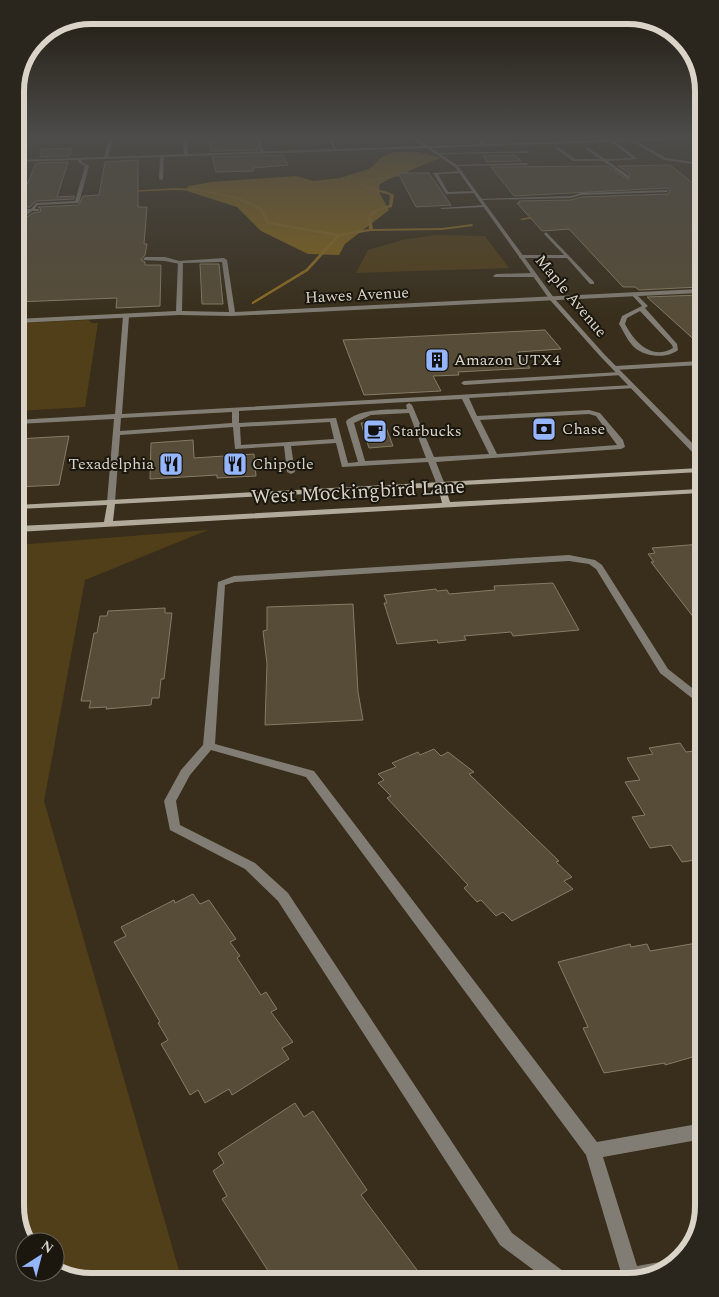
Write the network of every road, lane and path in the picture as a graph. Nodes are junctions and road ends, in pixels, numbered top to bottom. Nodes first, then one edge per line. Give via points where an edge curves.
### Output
1 (78, 198) edge
2 (547, 198) edge
3 (480, 199) joint
4 (484, 206) junction
5 (442, 208) dead end
6 (59, 209) dead end
7 (24, 210) edge
8 (32, 210) junction
9 (24, 216) edge
10 (546, 233) dead end
11 (159, 252) dead end
12 (568, 256) junction
13 (521, 257) junction
14 (145, 259) dead end
15 (158, 259) junction
16 (180, 262) junction
17 (533, 275) junction
18 (496, 276) dead end
19 (592, 283) dead end
20 (695, 291) edge
21 (634, 294) junction
22 (552, 299) junction
23 (641, 308) junction
24 (179, 313) junction
25 (232, 314) junction
26 (126, 316) junction
27 (24, 321) edge
28 (695, 363) edge
29 (615, 368) junction
30 (620, 374) junction
31 (464, 383) dead end
32 (633, 387) junction
33 (464, 396) junction
34 (407, 400) junction
35 (235, 409) junction
36 (411, 411) junction
37 (117, 416) junction
38 (476, 418) junction
39 (24, 422) edge
40 (236, 426) junction
41 (116, 432) junction
42 (338, 441) junction
43 (287, 444) junction
44 (695, 450) edge
45 (494, 456) junction
46 (431, 460) junction
47 (362, 464) junction
48 (695, 470) edge
49 (292, 472) dead end
50 (441, 485) junction
51 (695, 491) edge
52 (111, 502) junction
53 (447, 505) junction
54 (24, 507) edge
55 (108, 524) junction
56 (24, 529) edge
57 (695, 695) edge
58 (209, 746) junction
59 (695, 1133) edge
60 (593, 1151) junction
61 (552, 1273) edge
62 (631, 1273) edge

1 - 8 street via 77,202 36,204
2 - 3 street
3 - 4 street, Maple Avenue
4 - 5 street
4 - 13 street, Maple Avenue
6 - 8 street
7 - 8 street
8 - 9 street
10 - 12 street
11 - 15 street
12 - 13 street
12 - 19 street
13 - 17 street, Maple Avenue
14 - 15 street
15 - 16 street
16 - 24 street
16 - 25 street via 224,260
17 - 18 street
17 - 22 street, Maple Avenue
20 - 21 street, Hawes Avenue
21 - 22 street, Hawes Avenue
21 - 23 street via 645,306
22 - 25 street, Hawes Avenue
22 - 29 street, Maple Avenue
23 - 23 street via 624,317 622,324 627,333 638,347 649,352 673,352 675,345
24 - 25 street, Hawes Avenue
24 - 26 street, Hawes Avenue
26 - 27 street, Hawes Avenue
26 - 37 street
28 - 29 street
29 - 30 street, Maple Avenue
30 - 31 street
30 - 32 street, Maple Avenue
32 - 33 street
32 - 44 street, Maple Avenue
33 - 34 street
33 - 38 street
34 - 35 street
34 - 36 street
35 - 37 street
35 - 40 street
36 - 46 street
36 - 47 street via 365,414 350,422
37 - 39 street
37 - 41 street
38 - 45 street
38 - 45 street via 589,412 603,418 622,447
40 - 41 street
40 - 42 street via 333,420
40 - 43 street via 238,447
41 - 52 street
42 - 43 street
42 - 47 street via 345,465
43 - 49 street
45 - 46 street
46 - 47 street
46 - 50 street
48 - 50 main road, West Mockingbird Lane
50 - 52 main road, West Mockingbird Lane
50 - 53 main road
51 - 53 main road, West Mockingbird Lane
52 - 54 main road, West Mockingbird Lane
52 - 55 main road
53 - 55 main road, West Mockingbird Lane
55 - 56 main road, West Mockingbird Lane
57 - 58 street via 664,671 599,567 592,562 569,558 234,579 221,584
58 - 60 street via 310,774
58 - 61 street via 185,773 170,801 174,827 250,866 283,897 506,1239
59 - 60 street
60 - 62 street

